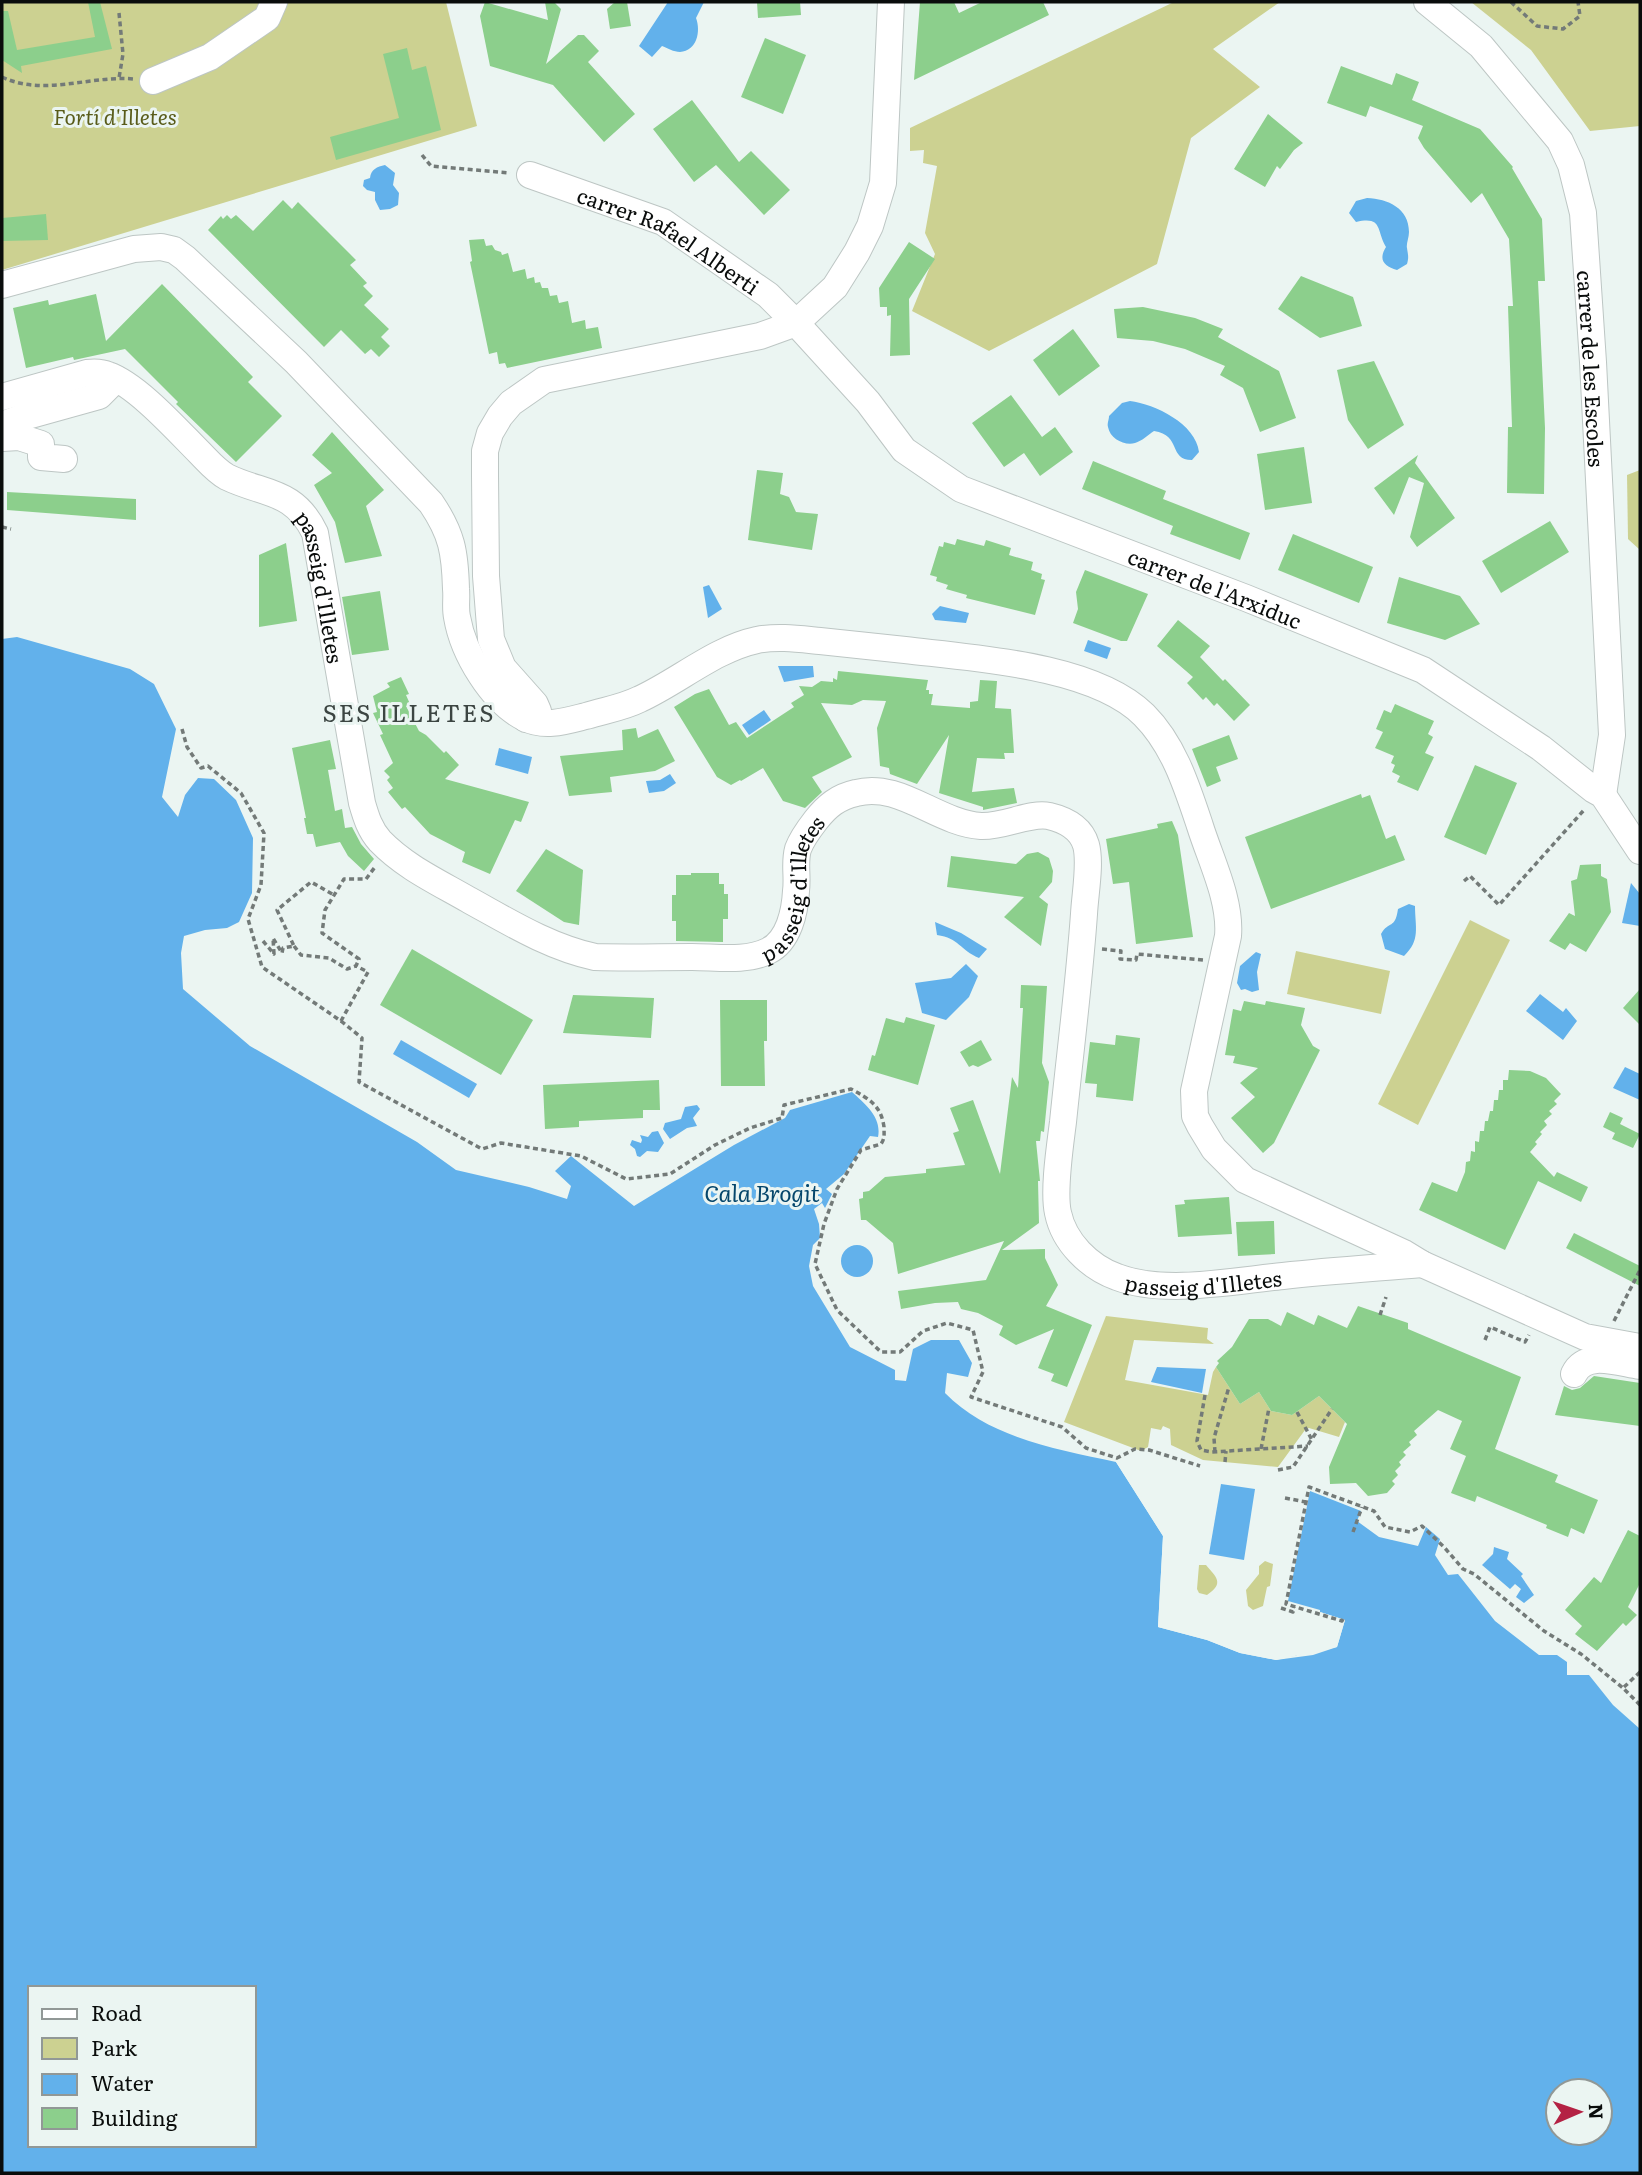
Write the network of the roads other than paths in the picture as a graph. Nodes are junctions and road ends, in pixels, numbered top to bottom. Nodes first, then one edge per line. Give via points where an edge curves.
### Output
1 (274, 2) edge
2 (891, 2) edge
3 (1427, 2) edge
4 (153, 81) road end
5 (530, 175) road end
6 (2, 285) edge
7 (796, 323) junction
8 (116, 379) junction
9 (2, 397) edge
10 (2, 425) edge
11 (2, 438) edge
12 (64, 459) dead end
13 (526, 706) junction
14 (1599, 792) junction
15 (1640, 851) edge
16 (1367, 1237) junction
17 (1422, 1264) junction
18 (1364, 1268) junction
19 (1640, 1347) edge
20 (1640, 1366) edge
21 (1574, 1374) dead end

1 - 4 street via 267,18 210,57
2 - 7 street via 883,183 870,226 835,287
3 - 14 street, carrer de les Escoles via 1481,46 1560,141 1583,213 1612,735
5 - 7 street, carrer Rafael Alberti via 663,222 768,295
6 - 13 street via 134,249 161,247 185,258 296,362 431,503 451,538 457,615 470,656 515,713
7 - 13 street via 760,336 544,380 500,416 485,451 488,619 503,668
7 - 14 street, carrer de l'Arxiduc via 868,402 904,450 961,489 1423,670
8 - 9 street via 87,373
8 - 10 street via 99,396
8 - 18 street, passeig d'Illetes via 226,476 273,492 310,522 362,803 378,839 401,861 526,932 576,953 604,958 745,957 768,951 785,935 797,889 799,845 826,807 850,794 886,791 937,814 980,826 1043,815 1072,825 1087,851 1057,1210 1073,1245 1091,1264 1117,1278 1151,1285
11 - 12 street via 19,437 41,444 41,457
13 - 16 street, passeig d'Illetes via 593,714 615,710 729,650 780,638 1012,663 1075,678 1130,703 1145,716 1172,755 1229,922 1194,1091 1195,1116 1214,1149 1245,1180
14 - 15 street, carrer de l'Arxiduc
16 - 17 street, passeig d'Illetes
16 - 18 street via 1376,1251
17 - 18 street, passeig d'Illetes
17 - 19 street, passeig d'Illetes via 1585,1337
20 - 21 street via 1591,1360

